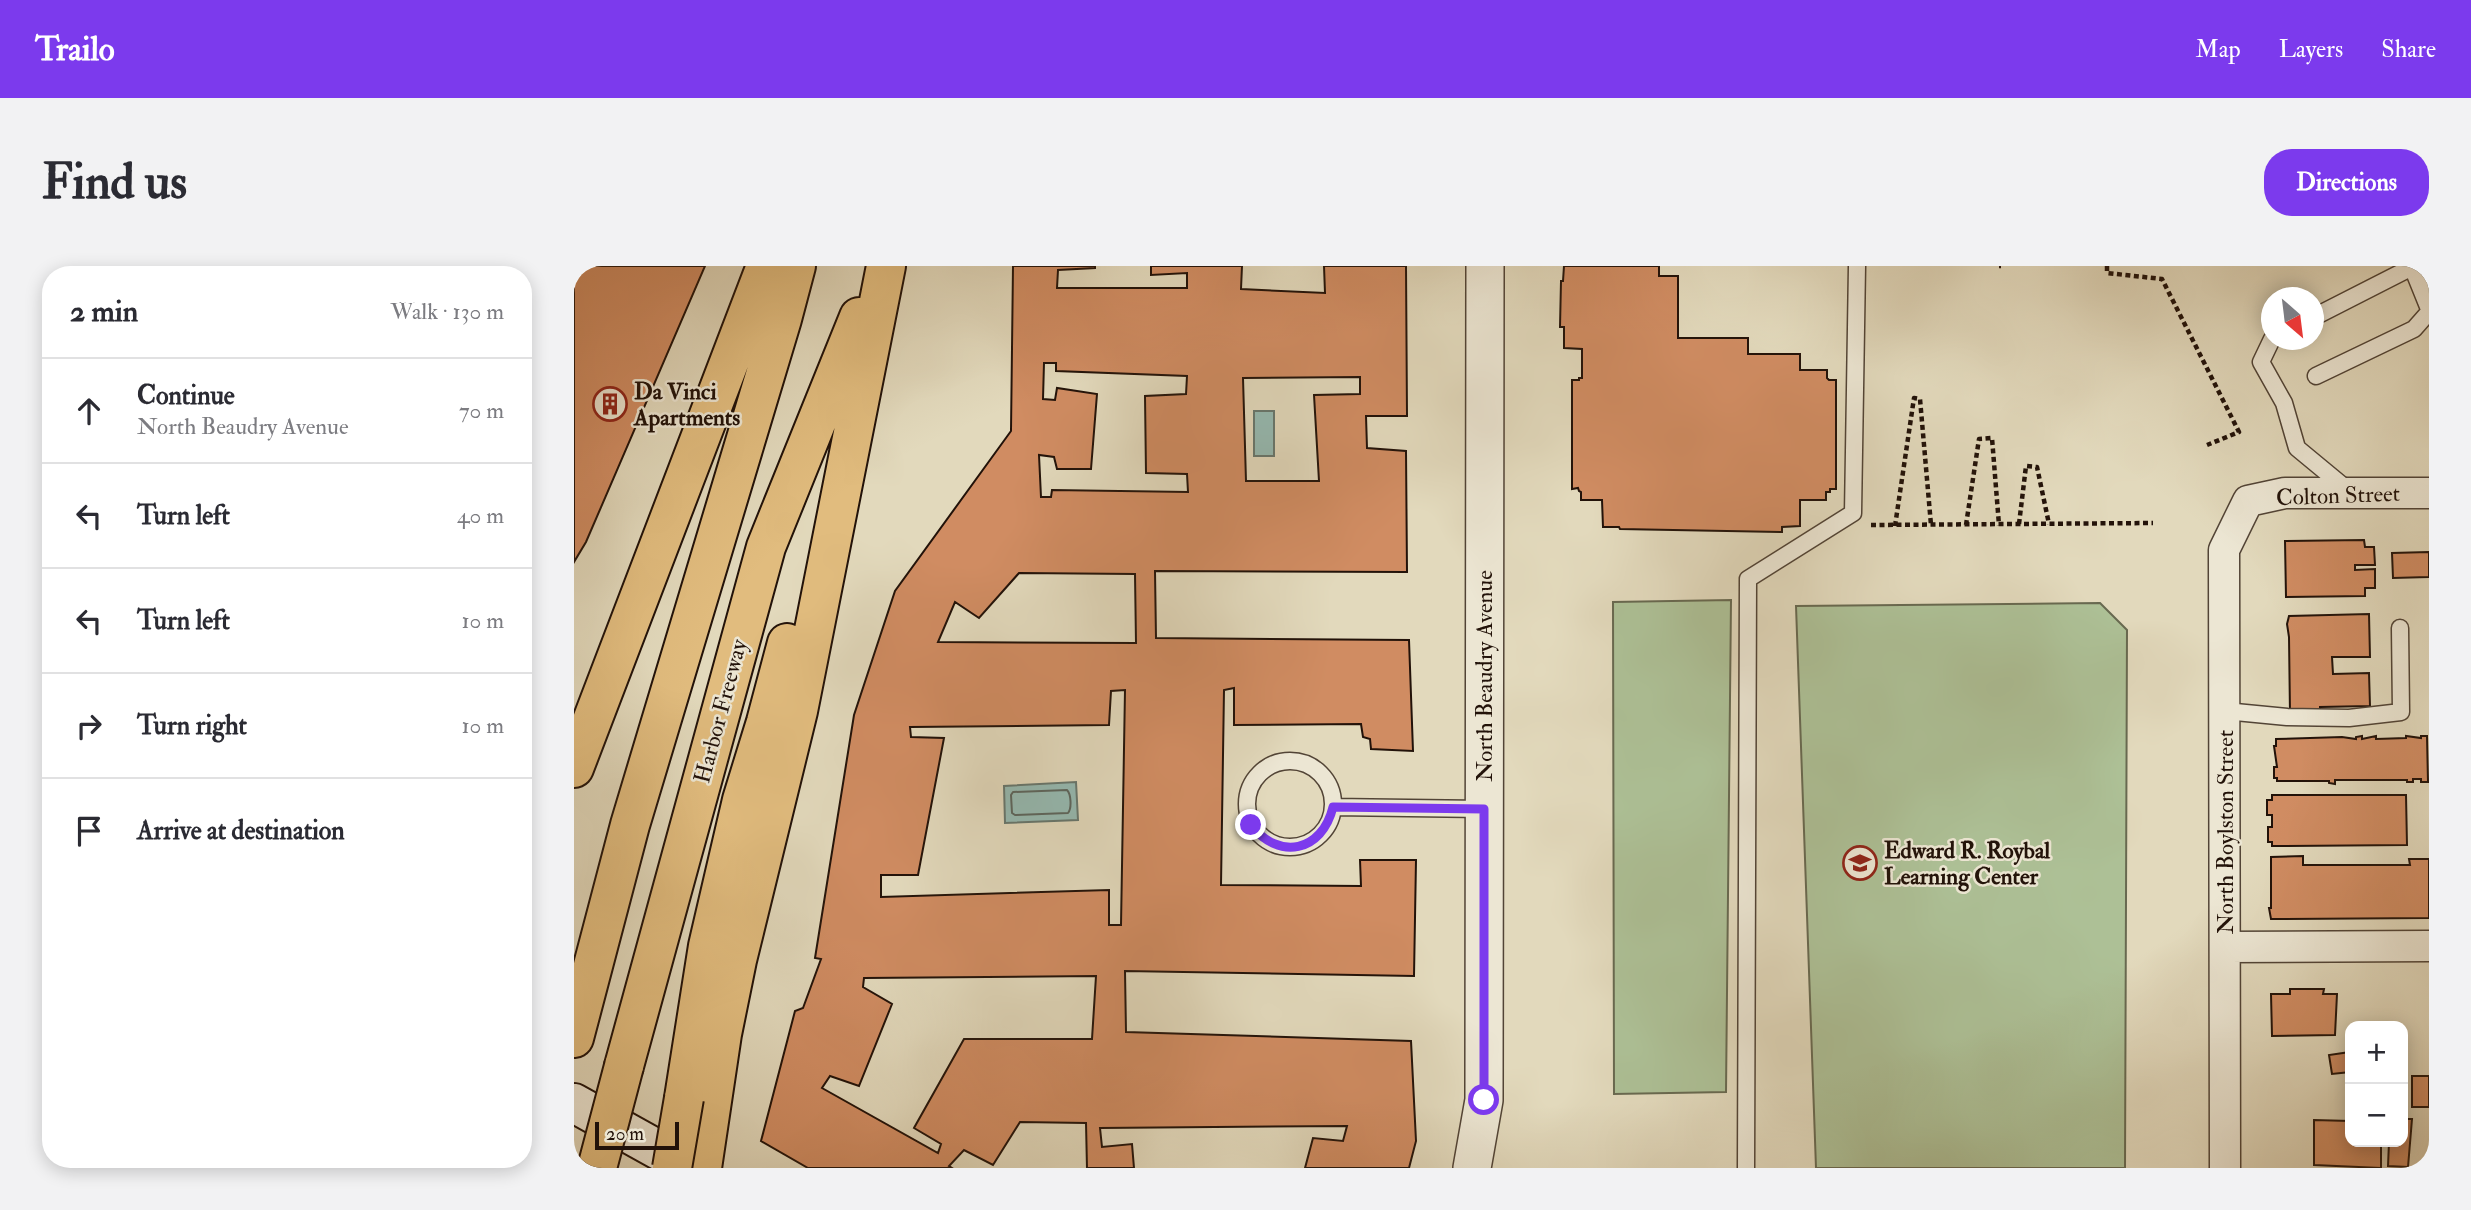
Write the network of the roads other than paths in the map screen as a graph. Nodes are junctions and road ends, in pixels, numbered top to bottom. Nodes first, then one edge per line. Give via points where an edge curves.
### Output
1 (766, 266) edge
2 (796, 266) edge
3 (883, 266) edge
4 (1485, 266) edge
5 (1857, 266) edge
6 (2429, 310) edge
7 (2324, 312) edge
8 (2267, 350) edge
9 (2316, 376) dead end
10 (2351, 493) junction
11 (2429, 493) edge
12 (2248, 501) joint
13 (2400, 628) dead end
14 (2225, 711) junction
15 (574, 768) edge
16 (1333, 807) junction
17 (1484, 809) junction
18 (2429, 946) edge
19 (2226, 947) junction
20 (574, 1038) edge
21 (574, 1103) edge
22 (697, 1105) junction
23 (597, 1168) edge
24 (672, 1168) edge
25 (691, 1168) edge
26 (702, 1168) edge
27 (1472, 1168) edge
28 (1746, 1168) edge
29 (2225, 1168) edge

1 - 15 highway
2 - 20 highway via 634,812
3 - 22 highway via 708,946
3 - 23 highway, Harbor Freeway, bridge via 766,547
4 - 17 street, North Beaudry Avenue
5 - 28 lane via 1853,513 1748,579
6 - 7 lane via 2412,267
6 - 9 lane via 2414,329
8 - 10 lane via 2261,362 2284,403 2297,448
10 - 11 street, Colton Street
10 - 12 street, Colton Street via 2285,493
12 - 14 street, North Boylston Street via 2224,550
13 - 14 lane via 2401,712 2349,718
14 - 19 street, North Boylston Street
16 - 16 lane via 1326,779 1303,762 1288,760 1261,771 1247,796 1251,825 1272,844 1285,847 1299,846 1323,833
16 - 17 lane
17 - 27 street, North Beaudry Avenue via 1484,1100
18 - 19 street
19 - 29 street, North Boylston Street
21 - 25 main road
22 - 24 highway, bridge
22 - 26 highway

